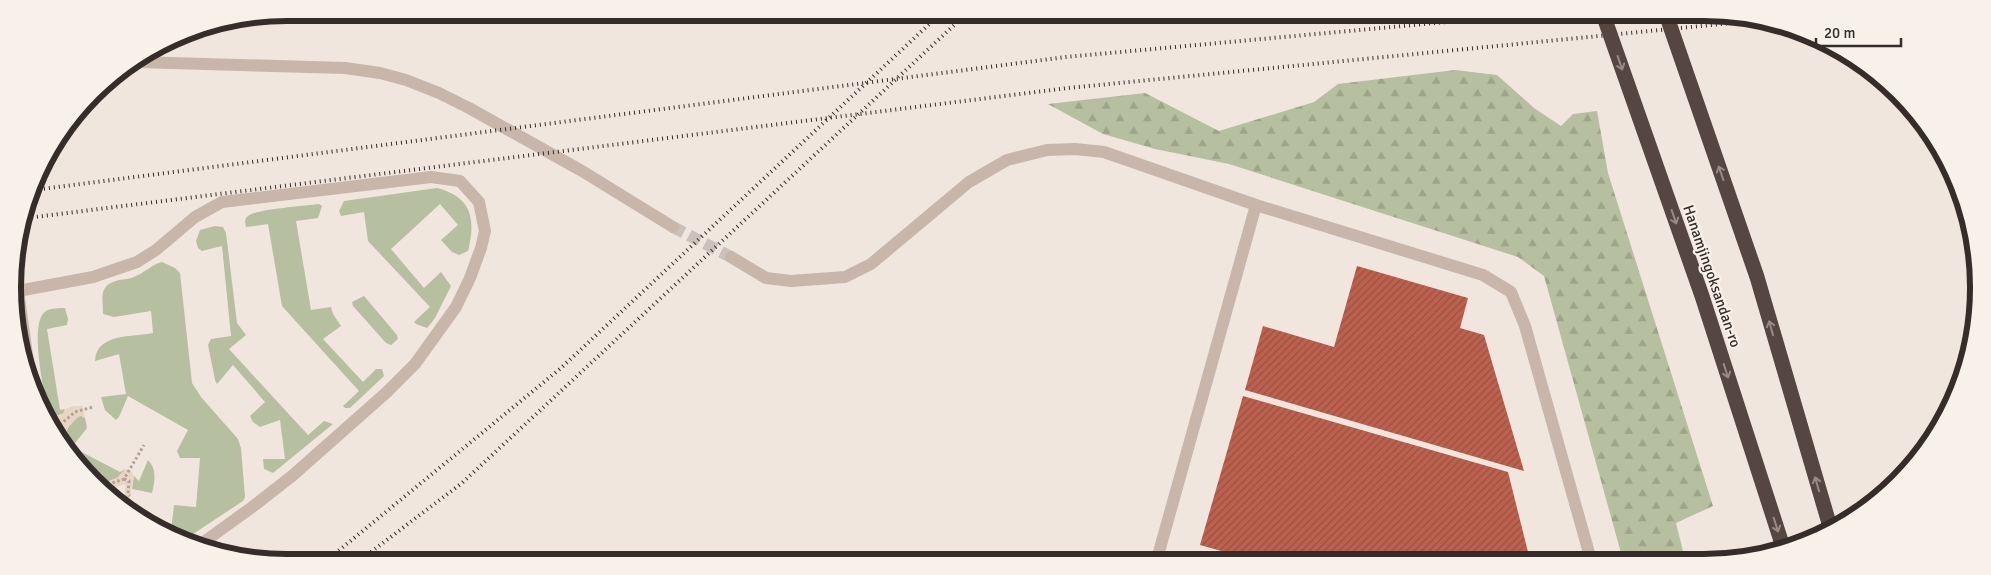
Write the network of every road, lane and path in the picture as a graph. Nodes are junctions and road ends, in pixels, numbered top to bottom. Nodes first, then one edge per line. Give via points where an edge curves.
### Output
1 (1605, 21) edge
2 (1668, 21) edge
3 (146, 62) edge
4 (1256, 205) junction
5 (674, 227) tunnel mouth
6 (731, 257) tunnel mouth
7 (21, 284) edge
8 (93, 407) dead end
9 (60, 425) edge
10 (144, 445) dead end
11 (124, 479) junction
12 (108, 484) edge
13 (130, 496) dead end
14 (1828, 523) edge
15 (205, 541) edge
16 (1781, 542) edge
17 (1158, 554) edge
18 (1589, 554) edge

1 -> 16 highway, Hanamjingoksandan-ro, bridge via 1702,296
14 -> 2 highway, bridge via 1757,277
3 - 5 street via 345,68 406,80 478,113
4 - 6 street via 1104,152 1047,150 1007,160 969,182 871,264 845,276 791,281 766,278
4 - 17 street
4 - 18 street via 1483,275 1511,292 1526,326
7 - 15 street via 93,277 137,262 195,217 222,202 432,177 460,181 478,202 485,231 470,278 456,307 415,364 292,476
8 - 9 path via 75,412
10 - 11 path
11 - 12 path
11 - 13 path via 129,481

